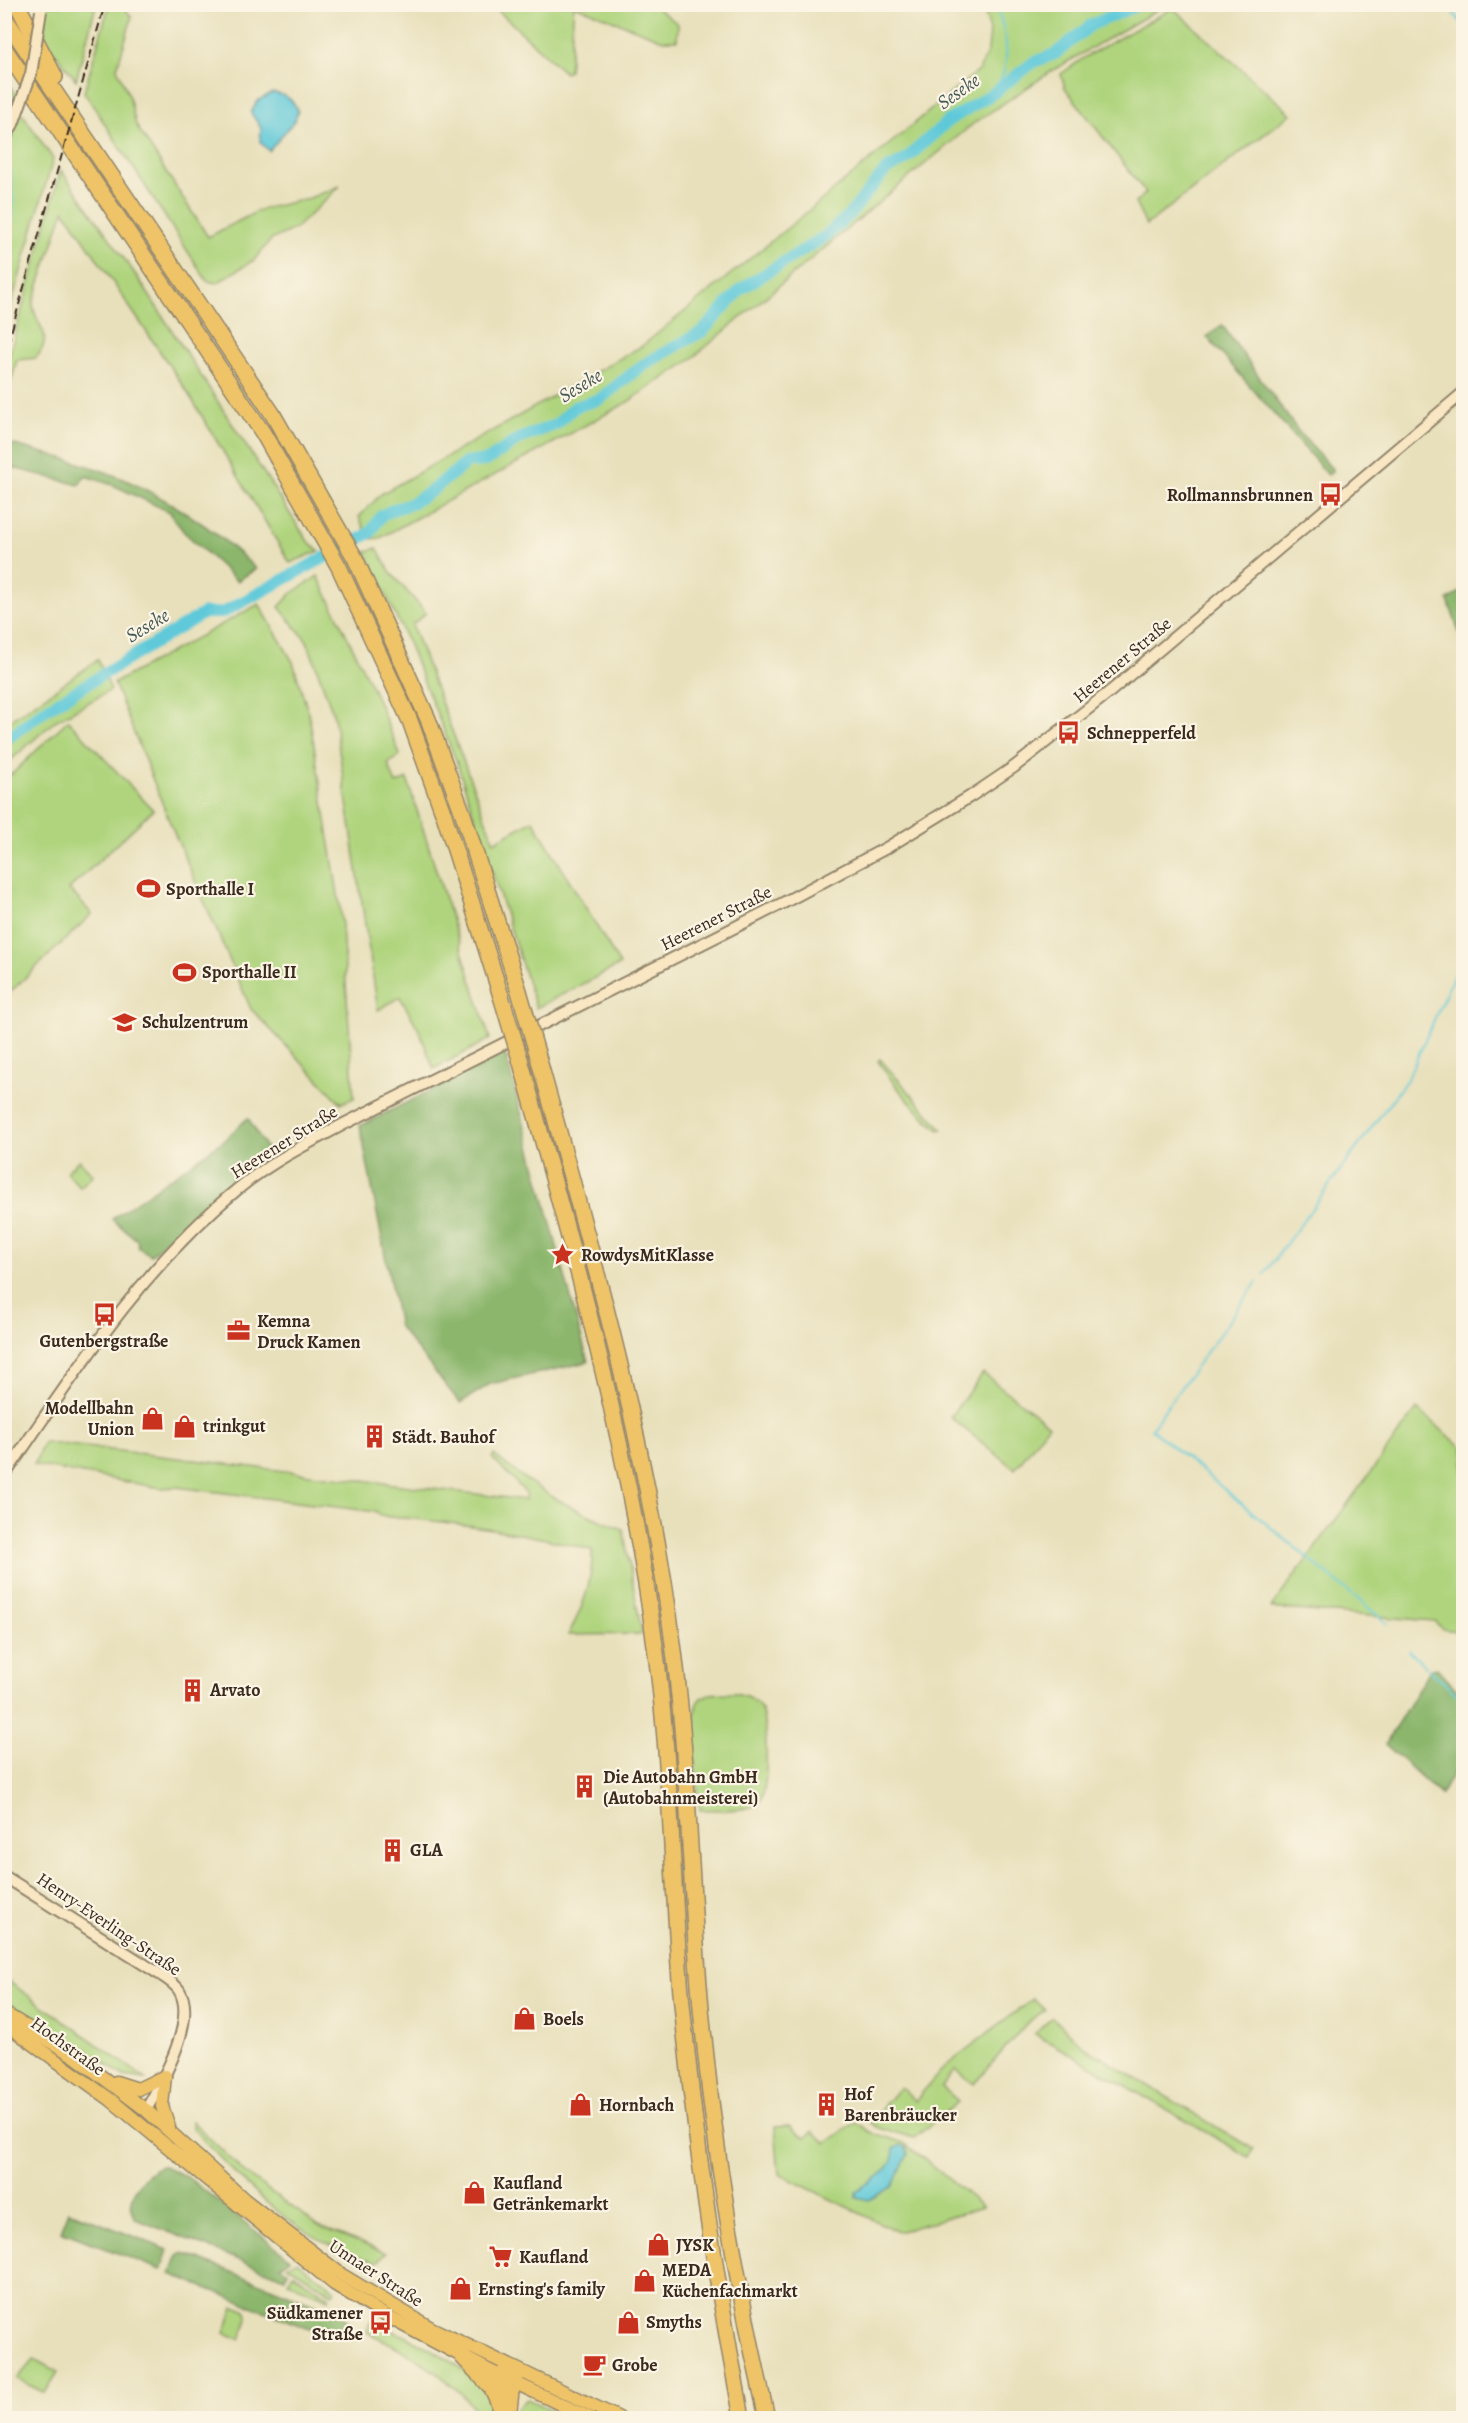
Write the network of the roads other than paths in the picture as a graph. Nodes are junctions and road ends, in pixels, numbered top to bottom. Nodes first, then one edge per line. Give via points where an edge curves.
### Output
1 (16, 4) edge
2 (41, 8) edge
3 (4, 17) edge
4 (4, 48) edge
5 (67, 108) junction
6 (4, 141) edge
7 (1464, 392) edge
8 (4, 1476) edge
9 (4, 1875) edge
10 (4, 2013) edge
11 (4, 2023) edge
12 (103, 2076) junction
13 (165, 2076) junction
14 (111, 2100) joint
15 (146, 2110) junction
16 (137, 2121) junction
17 (171, 2131) junction
18 (462, 2356) junction
19 (510, 2375) junction
20 (499, 2411) edge
21 (508, 2418) edge
22 (590, 2418) edge
23 (619, 2418) edge
24 (742, 2418) edge
25 (767, 2418) edge

1 - 5 highway via 53,70
2 - 6 main road, bridge via 31,74
3 - 5 highway
4 - 24 highway, bridge via 251,415 339,567 410,722 501,996 600,1356 640,1543 659,1678 682,2000 696,2136 718,2291
5 - 25 highway, bridge via 272,413 355,558 428,719 519,991 618,1352 653,1513 674,1654 714,2131 738,2287
7 - 8 main road, Heerener Straße via 1112,690 971,796 888,847 783,903 333,1130 241,1187 187,1234 138,1290
9 - 13 main road, Henry-Everling-Straße via 179,1990 184,2013
10 - 12 main road, Hochstraße
11 - 14 main road, Hochstraße
12 - 13 main road via 138,2089
12 - 15 main road, Unnaer Straße
13 - 15 main road, Henry-Everling-Straße
13 - 17 main road via 162,2106
14 - 16 main road, Unnaer Straße
15 - 16 main road
15 - 17 main road, Unnaer Straße
16 - 18 main road, Unnaer Straße via 334,2284
17 - 19 main road, Unnaer Straße via 245,2200 342,2275
18 - 19 main road, Unnaer Straße
18 - 20 highway via 492,2388
19 - 20 highway
19 - 21 highway
19 - 22 main road, Unnaer Straße
19 - 23 main road, Unnaer Straße

